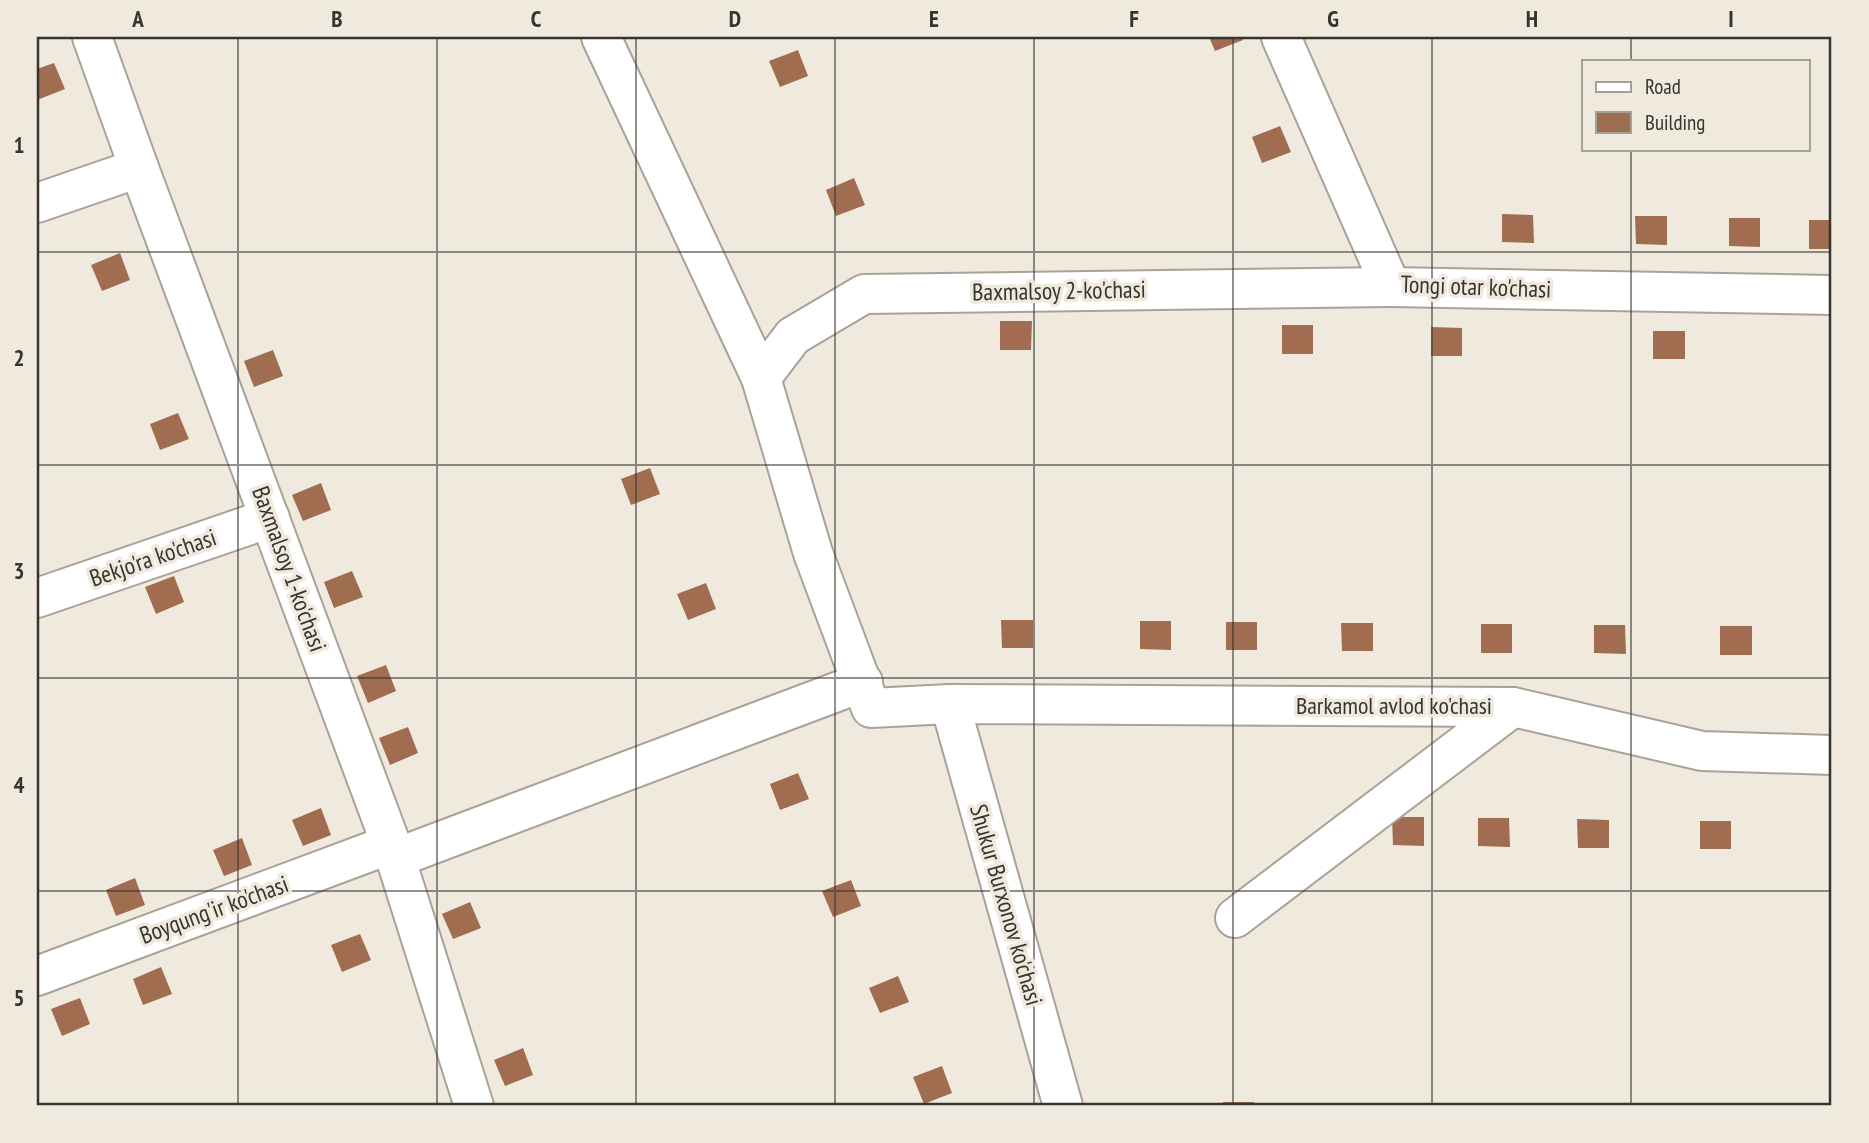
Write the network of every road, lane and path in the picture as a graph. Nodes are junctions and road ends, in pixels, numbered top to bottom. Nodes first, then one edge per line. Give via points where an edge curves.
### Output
1 (92, 37) edge
2 (601, 37) edge
3 (1280, 37) edge
4 (139, 169) junction
5 (37, 204) edge
6 (1391, 287) junction
7 (1832, 295) edge
8 (761, 378) junction
9 (270, 518) junction
10 (37, 598) edge
11 (863, 682) junction
12 (950, 704) junction
13 (1513, 707) junction
14 (1832, 755) edge
15 (394, 851) junction
16 (1235, 918) dead end
17 (37, 976) edge
18 (474, 1106) edge
19 (1063, 1106) edge

1 - 4 street, Baxmalsoy 1-ko'chasi
2 - 8 street
3 - 6 street, Tongi otar ko'chasi
4 - 5 street
4 - 9 street, Baxmalsoy 1-ko'chasi
6 - 7 street, Tongi otar ko'chasi
6 - 8 street, Baxmalsoy 2-ko'chasi via 864,294 793,335
8 - 11 street via 813,553
9 - 10 street, Bekjo'ra ko'chasi
9 - 15 street, Baxmalsoy 1-ko'chasi
11 - 12 street via 871,708
11 - 15 street, Boyqung'ir ko'chasi
12 - 13 street, Barkamol avlod ko'chasi
12 - 19 street, Shukur Burxonov ko'chasi
13 - 14 street, Barkamol avlod ko'chasi via 1702,751
13 - 16 street
15 - 17 street, Boyqung'ir ko'chasi
15 - 18 street, Baxmalsoy 1-ko'chasi

